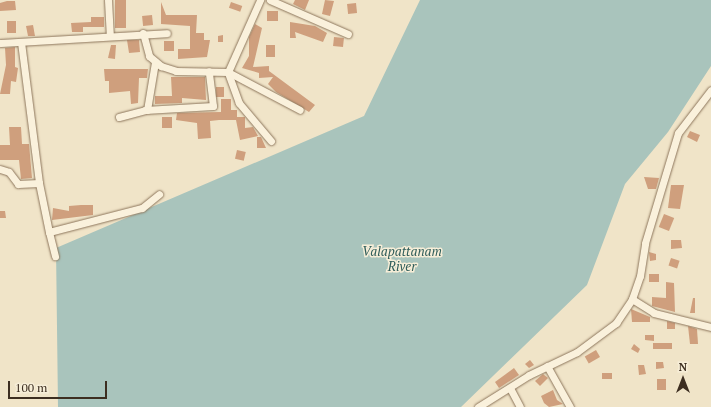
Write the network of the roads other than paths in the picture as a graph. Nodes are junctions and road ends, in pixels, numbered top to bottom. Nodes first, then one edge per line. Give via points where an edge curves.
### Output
1 (108, 0) edge
2 (260, 0) edge
3 (270, 0) edge
4 (143, 33) junction
5 (167, 33) dead end
6 (348, 34) dead end
7 (110, 35) junction
8 (21, 42) junction
9 (0, 43) edge
10 (155, 62) junction
11 (208, 71) junction
12 (228, 72) junction
13 (711, 90) edge
14 (147, 110) junction
15 (300, 110) dead end
16 (119, 117) dead end
17 (271, 141) dead end
18 (0, 169) edge
19 (40, 184) junction
20 (159, 194) dead end
21 (49, 232) junction
22 (56, 256) dead end
23 (632, 299) junction
24 (711, 327) edge
25 (547, 366) junction
26 (510, 388) junction
27 (478, 407) edge
28 (520, 407) edge
29 (570, 407) edge

1 - 7 street
2 - 12 street
3 - 6 street
4 - 5 street
4 - 7 street
4 - 10 street via 149,56
7 - 8 street
8 - 9 street
8 - 19 street
10 - 11 street via 176,71
10 - 14 street
11 - 12 street
11 - 14 street via 213,106
12 - 15 street
12 - 17 street via 239,103
13 - 23 street via 678,133
14 - 16 street
18 - 19 street via 9,172 18,184
19 - 21 street
20 - 21 street via 142,208
21 - 22 street
23 - 24 street via 654,313
23 - 25 street via 616,323 597,339
25 - 26 street
25 - 29 street
26 - 27 street
26 - 28 street

